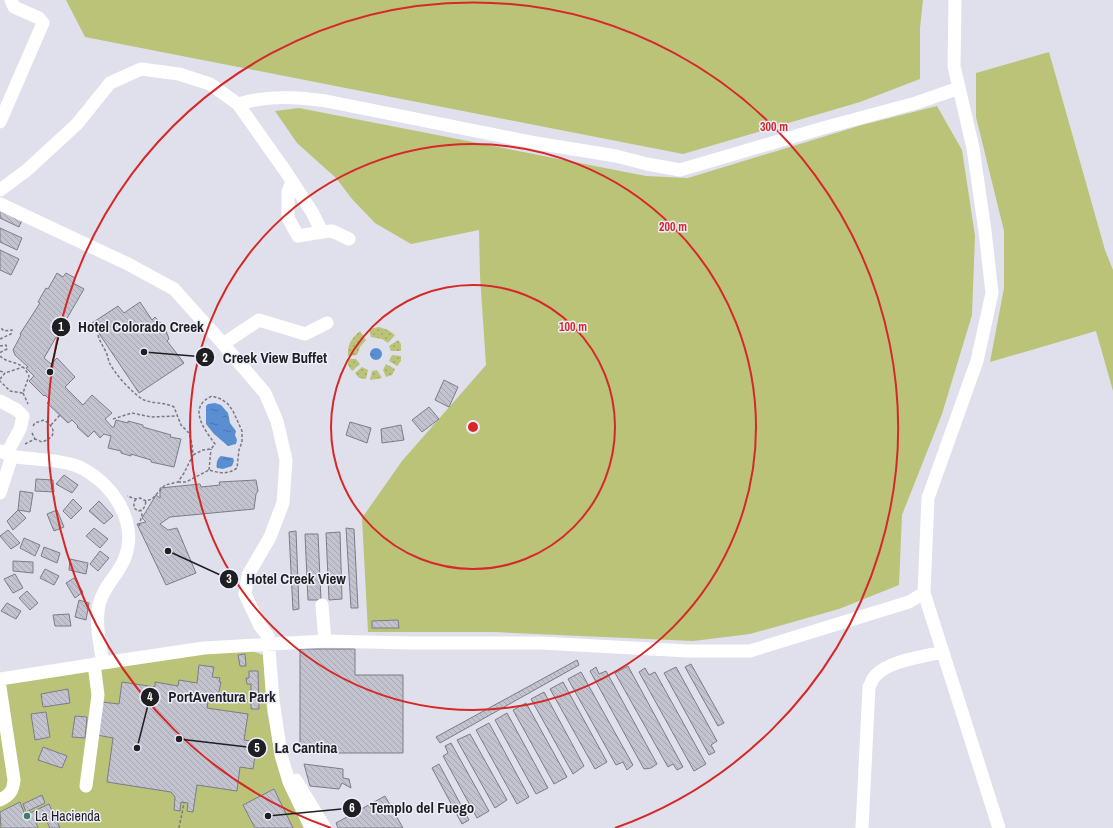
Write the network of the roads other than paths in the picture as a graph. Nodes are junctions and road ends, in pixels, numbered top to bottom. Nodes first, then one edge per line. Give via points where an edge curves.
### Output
1 (11, 0) edge
2 (955, 0) edge
3 (959, 88) junction
4 (238, 104) junction
5 (0, 122) edge
6 (292, 181) junction
7 (0, 190) edge
8 (0, 204) edge
9 (322, 232) junction
10 (349, 239) dead end
11 (327, 323) dead end
12 (223, 344) junction
13 (0, 401) edge
14 (6, 454) edge
15 (0, 493) edge
16 (924, 593) junction
17 (322, 605) dead end
18 (325, 640) junction
19 (269, 644) junction
20 (943, 652) junction
21 (99, 663) junction
22 (0, 679) edge
23 (0, 688) edge
24 (284, 764) junction
25 (86, 786) dead end
26 (0, 800) edge
27 (311, 828) edge
28 (325, 828) edge
29 (862, 828) edge
30 (999, 828) edge

1 - 5 lane via 14,7 39,18 43,23
2 - 3 lane via 954,66
3 - 4 lane via 916,103 680,170 326,101 277,96
3 - 16 lane via 973,148 992,293 977,361 928,498
4 - 6 lane
4 - 7 lane via 210,84 179,74 141,69 110,83 77,124 27,170
6 - 9 lane
6 - 9 lane via 288,192 288,218 298,236
8 - 12 lane via 128,264 174,289
9 - 10 lane via 332,231
11 - 12 lane via 305,334 259,320
12 - 19 lane via 264,394 277,421 286,460 283,503 270,537 248,575 245,594 260,626 268,636
13 - 14 lane via 23,416 20,429
14 - 15 lane
14 - 21 lane via 59,461 78,467 108,488 123,512 129,531 126,554 105,589 98,610
16 - 18 lane via 909,602 750,651 688,651 541,642 411,643
16 - 20 lane
17 - 18 lane
18 - 19 lane
19 - 21 lane via 204,648
19 - 24 lane via 277,734
20 - 29 lane via 883,669 874,677 869,687
20 - 30 lane
21 - 22 lane
21 - 25 lane via 98,695
23 - 26 lane via 14,780 13,790
24 - 27 lane via 289,782
24 - 28 lane

